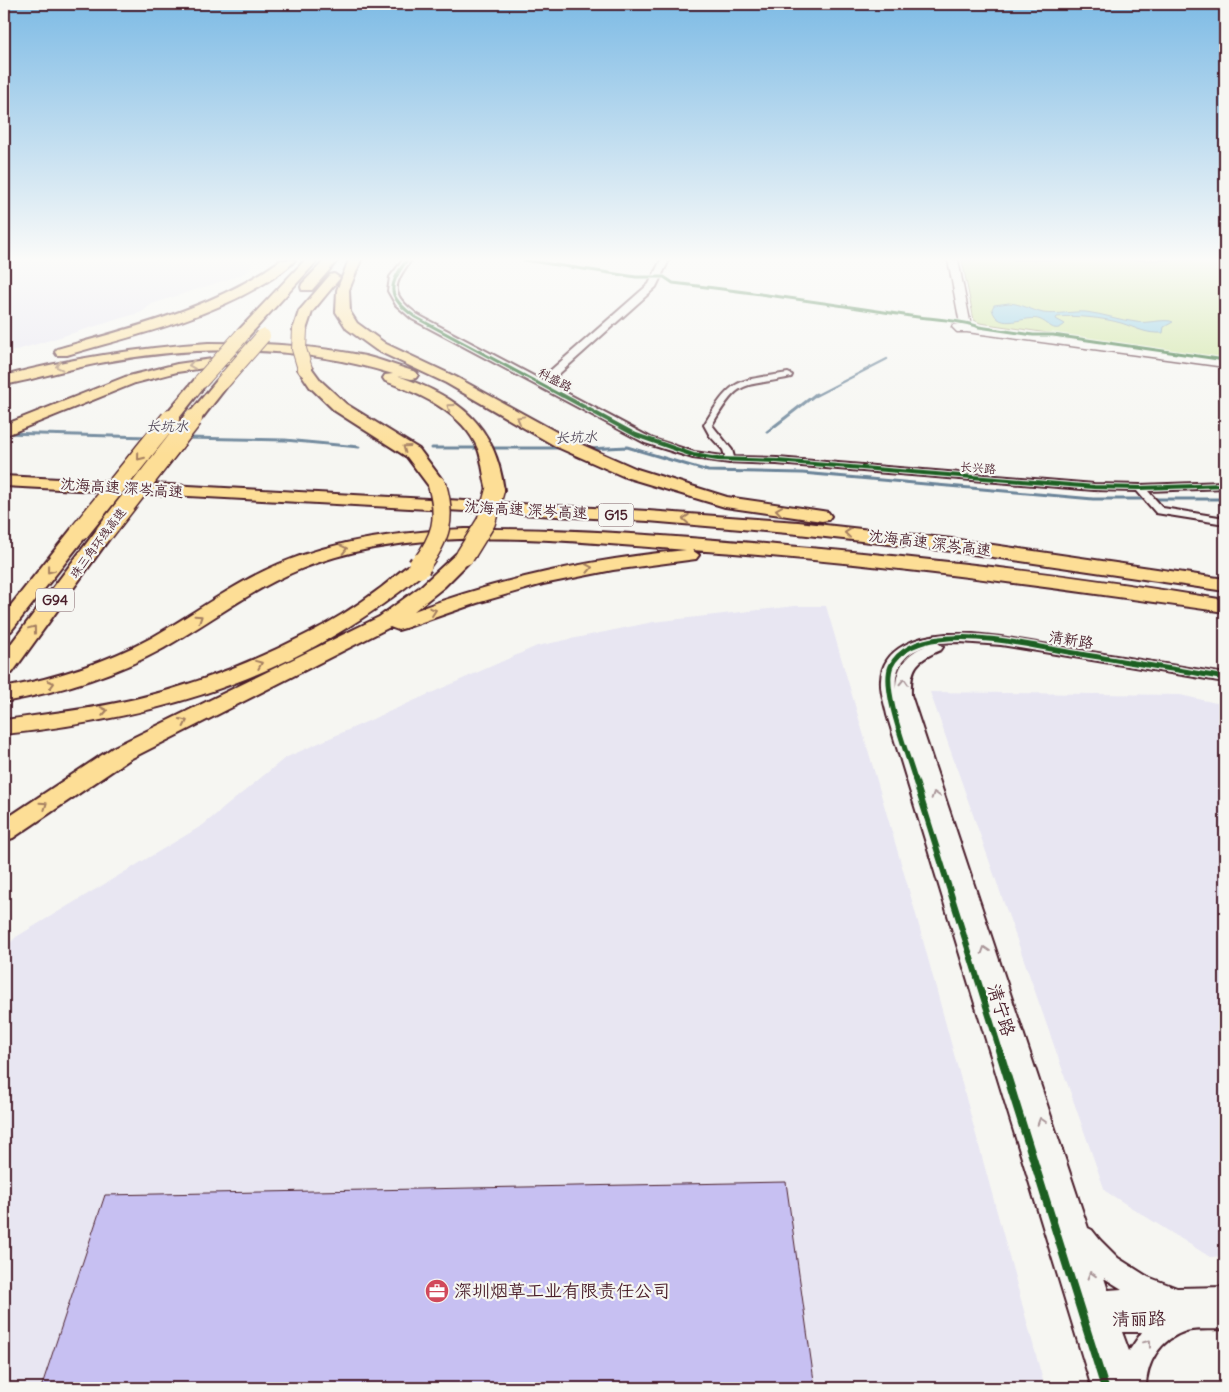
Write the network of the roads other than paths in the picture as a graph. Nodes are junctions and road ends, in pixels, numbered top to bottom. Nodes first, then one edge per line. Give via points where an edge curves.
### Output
1 (150, 325) edge
2 (251, 325) edge
3 (301, 325) edge
4 (351, 325) edge
5 (430, 325) edge
6 (443, 325) edge
7 (608, 325) edge
8 (960, 325) edge
9 (961, 325) edge
10 (961, 328) junction
11 (266, 333) dead end
12 (1225, 365) edge
13 (4, 368) edge
14 (788, 375) dead end
15 (547, 379) junction
16 (4, 381) edge
17 (6, 430) edge
18 (563, 448) junction
19 (730, 460) junction
20 (4, 481) edge
21 (1225, 484) edge
22 (1140, 488) junction
23 (4, 493) edge
24 (724, 502) junction
25 (1225, 521) edge
26 (834, 556) junction
27 (1225, 580) edge
28 (1225, 585) edge
29 (1225, 597) edge
30 (1225, 606) edge
31 (4, 627) edge
32 (916, 650) junction
33 (322, 654) junction
34 (4, 668) edge
35 (1225, 678) edge
36 (1225, 685) edge
37 (4, 695) edge
38 (4, 726) edge
39 (4, 832) edge
40 (1073, 1220) junction
41 (1225, 1299) edge
42 (1189, 1309) junction
43 (1096, 1311) junction
44 (1225, 1317) edge
45 (1105, 1388) edge
46 (1128, 1388) edge
47 (1133, 1388) edge

1 - 13 highway
2 -> 31 highway, 珠三角环线高速 / G94, bridge via 200,381
38 -> 3 highway, bridge via 136,706 213,683 305,645 393,590 419,567 434,548 443,515 437,485 413,454 332,403 318,389 305,369 299,350
18 -> 4 highway via 450,380 381,347
5 - 19 street, 科盛路 via 643,438 693,455
6 - 15 street, 科盛路
7 - 15 street
8 - 10 main road
9 - 10 main road
10 - 12 main road
34 -> 11 highway, 珠三角环线高速 / G94, bridge via 193,419
14 - 19 street via 737,386 724,398 708,425 710,432 727,448
15 - 19 street, 科盛路 via 653,434
18 -> 16 highway via 542,443 424,379 384,366 322,353 260,348 162,350 68,364
33 -> 17 highway, bridge via 415,602 465,556 486,522 495,490 495,472 487,449 473,427 444,403 399,381 347,366 284,359 213,362 150,374 111,386
18 - 24 highway
18 - 24 highway via 605,473 638,484
19 - 22 street, 长兴路
28 -> 20 highway, 沈海高速 深岑高速 / G15 via 952,545 798,528 648,516
21 - 22 street, 长兴路
22 - 25 street via 1160,511
23 - 29 highway, 沈海高速 深岑高速 / G15 via 784,542 1001,566
27 -> 24 highway via 1038,548
26 - 30 highway via 1089,585
33 -> 26 highway via 486,593 602,565 719,554
37 -> 26 highway via 72,679 110,666 165,639 272,574 315,557 368,544 424,536 542,536
32 - 35 street, 清新路 via 945,638 977,638
32 - 36 street, 清新路 via 977,645
40 -> 32 street, 清宁路 via 909,715 903,678
32 - 43 street, 清宁路 via 895,659 890,668 889,692
39 -> 33 highway via 122,753
40 - 42 street via 1088,1245 1104,1262 1128,1280
43 -> 40 street, 清宁路
41 - 42 street, 清丽路
42 - 43 street, 清丽路
42 - 44 street, 清丽路
47 -> 42 street via 1132,1381 1145,1346
43 - 45 street, 清宁路
43 - 46 street, 清宁路

